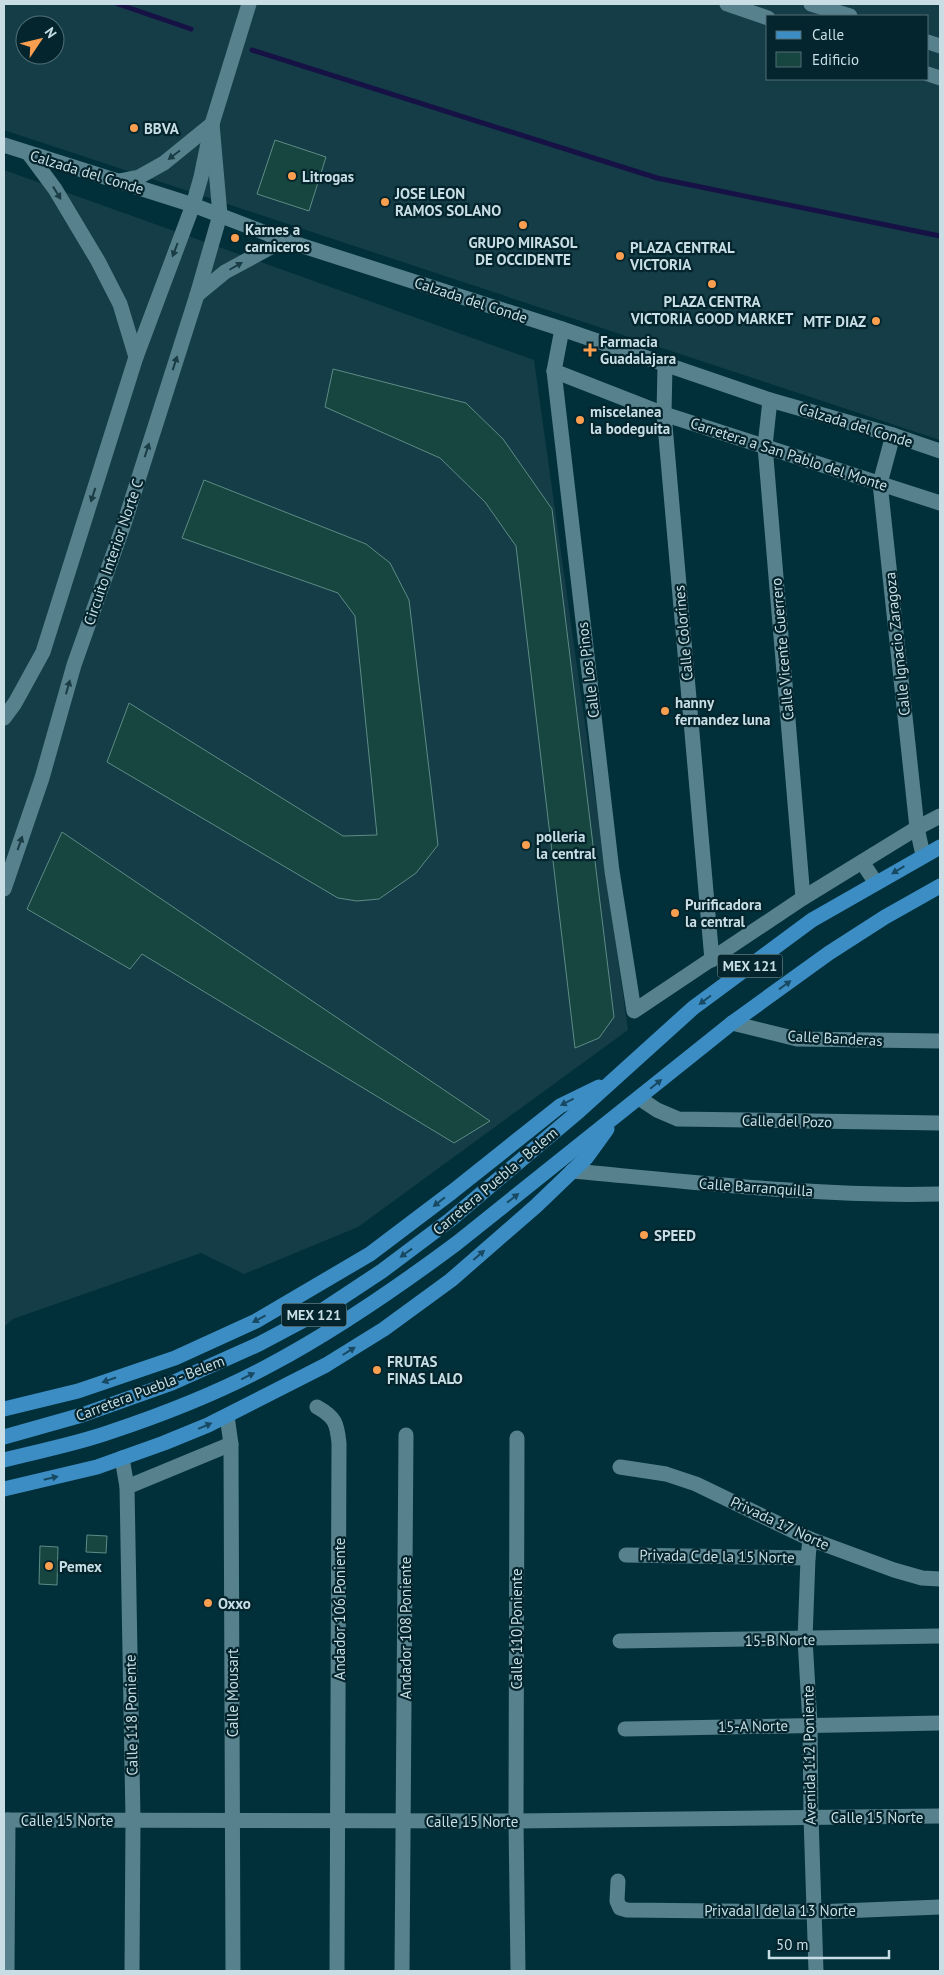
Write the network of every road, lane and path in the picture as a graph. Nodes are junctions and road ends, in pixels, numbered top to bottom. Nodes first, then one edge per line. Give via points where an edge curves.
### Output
1 (249, 4) edge
2 (727, 4) edge
3 (811, 4) edge
4 (847, 15) edge
5 (766, 17) edge
6 (212, 124) junction
7 (4, 145) edge
8 (29, 154) junction
9 (117, 181) junction
10 (193, 205) junction
11 (220, 214) junction
12 (284, 240) junction
13 (197, 295) junction
14 (562, 329) junction
15 (136, 357) junction
16 (665, 365) junction
17 (554, 371) junction
18 (770, 400) junction
19 (664, 414) junction
20 (893, 435) junction
21 (765, 446) junction
22 (940, 452) edge
23 (880, 483) junction
24 (940, 503) edge
25 (4, 718) edge
26 (940, 816) edge
27 (917, 828) junction
28 (940, 847) edge
29 (923, 855) junction
30 (862, 862) junction
31 (876, 883) junction
32 (940, 886) edge
33 (4, 889) edge
34 (803, 898) junction
35 (712, 960) junction
36 (732, 1023) junction
37 (940, 1041) edge
38 (612, 1082) junction
39 (639, 1098) junction
40 (617, 1116) junction
41 (940, 1123) edge
42 (572, 1171) junction
43 (940, 1194) edge
44 (317, 1407) dead end
45 (4, 1410) edge
46 (227, 1416) junction
47 (406, 1435) dead end
48 (4, 1437) edge
49 (517, 1438) dead end
50 (231, 1444) junction
51 (122, 1458) junction
52 (4, 1460) edge
53 (620, 1467) dead end
54 (127, 1487) junction
55 (4, 1489) edge
56 (810, 1539) junction
57 (626, 1555) dead end
58 (808, 1558) junction
59 (940, 1579) edge
60 (940, 1636) edge
61 (805, 1639) junction
62 (620, 1641) dead end
63 (940, 1722) edge
64 (810, 1724) junction
65 (625, 1729) dead end
66 (940, 1816) edge
67 (811, 1817) junction
68 (133, 1819) junction
69 (6, 1820) edge
70 (404, 1820) junction
71 (233, 1821) junction
72 (338, 1821) junction
73 (516, 1821) junction
74 (618, 1881) dead end
75 (940, 1907) edge
76 (815, 1912) junction
77 (7, 1971) edge
78 (132, 1971) edge
79 (233, 1971) edge
80 (338, 1971) edge
81 (402, 1971) edge
82 (518, 1971) edge
83 (816, 1971) edge

1 - 6 street
2 - 5 street
3 - 4 street
6 -> 9 street via 164,163 139,176
6 - 10 street
6 - 11 street
7 - 8 street, Calzada del Conde
8 - 9 street, Calzada del Conde
8 -> 15 street via 56,189 98,261 120,304
9 - 10 street, Calzada del Conde
10 - 11 street, Calzada del Conde
10 -> 15 street
11 - 12 street, Calzada del Conde
11 - 13 street, Circuito Interior Norte C
13 -> 12 street via 225,272
12 - 14 street, Calzada del Conde
33 -> 13 street, Circuito Interior Norte C via 42,778 74,665 124,524
14 - 16 street, Calzada del Conde
14 - 17 street, Calle Los Pinos
15 -> 25 street via 43,652
16 - 18 street, Calzada del Conde
16 - 19 street, Calle Colorines
17 - 19 street, Carretera a San Pablo del Monte
17 - 35 street, Calle Los Pinos via 611,861 634,1011
18 - 20 street, Calzada del Conde
18 - 21 street, Calle Vicente Guerrero
19 - 21 street, Carretera a San Pablo del Monte
19 - 35 street, Calle Colorines
20 - 22 street, Calzada del Conde
20 - 23 street, Calle Ignacio Zaragoza
21 - 23 street, Carretera a San Pablo del Monte
21 - 34 street, Calle Vicente Guerrero
23 - 24 street, Carretera a San Pablo del Monte
23 - 27 street, Calle Ignacio Zaragoza
26 - 27 street
27 - 29 street, Calle Ignacio Zaragoza
27 - 30 street
28 - 29 main road, Carretera Puebla - Belem / MEX 121
29 -> 31 main road, Carretera Puebla - Belem / MEX 121
30 - 31 street
30 - 34 street
31 -> 38 main road, Carretera Puebla - Belem / MEX 121 via 812,920 693,1008
36 -> 32 main road, Carretera Puebla - Belem / MEX 121 via 829,953
34 - 35 street
36 - 37 street, Calle Banderas via 797,1039
39 -> 36 main road, Carretera Puebla - Belem / MEX 121
38 -> 45 main road via 560,1106 370,1254 256,1321 166,1361 78,1391
38 -> 48 main road, Carretera Puebla - Belem / MEX 121 via 450,1220 323,1310 259,1344 172,1383 82,1415
39 - 40 main road, Carretera Puebla - Belem / MEX 121
39 - 41 street, Calle del Pozo via 678,1119
40 - 42 main road via 586,1158
52 -> 40 main road, Carretera Puebla - Belem / MEX 121 via 109,1433 218,1390 271,1364 336,1326 428,1265
42 - 43 street, Calle Barranquilla via 721,1185 883,1195
46 -> 42 main road via 326,1365 384,1328 451,1280
44 - 72 street, Andador 106 Poniente via 330,1414 338,1426 340,1443
46 - 50 street, Calle Mousart
51 -> 46 main road
47 - 70 street, Andador 108 Poniente
49 - 73 street, Calle 110 Poniente
50 - 54 street
50 - 71 street, Calle Mousart
51 - 54 street, Calle 118 Poniente
55 -> 51 main road
53 - 56 street, Privada 17 Norte via 666,1474 696,1484
54 - 68 street, Calle 118 Poniente
56 - 58 street, Avenida 112 Poniente
56 - 59 street, Privada 17 Norte via 894,1570
57 - 58 street, Privada C de la 15 Norte
58 - 61 street, Avenida 112 Poniente
60 - 61 street, 15-B Norte
61 - 62 street, 15-B Norte
61 - 64 street, Avenida 112 Poniente
63 - 64 street, 15-A Norte
64 - 65 street, 15-A Norte
64 - 67 street, Avenida 112 Poniente
66 - 67 street, Calle 15 Norte
67 - 73 street, Calle 15 Norte
67 - 76 street, Avenida 112 Poniente
68 - 69 street, Calle 15 Norte
68 - 71 street, Calle 15 Norte
68 - 78 street, Calle 118 Poniente
69 - 77 street
70 - 72 street, Calle 15 Norte
70 - 73 street, Calle 15 Norte
70 - 81 street, Andador 108 Poniente
71 - 72 street, Calle 15 Norte
71 - 79 street, Calle Mousart
72 - 80 street, Andador 106 Poniente
73 - 82 street, Calle 110 Poniente
74 - 76 street, Privada I de la 13 Norte via 617,1901 620,1908 627,1910
75 - 76 street, Privada I de la 13 Norte
76 - 83 street, Avenida 112 Poniente

